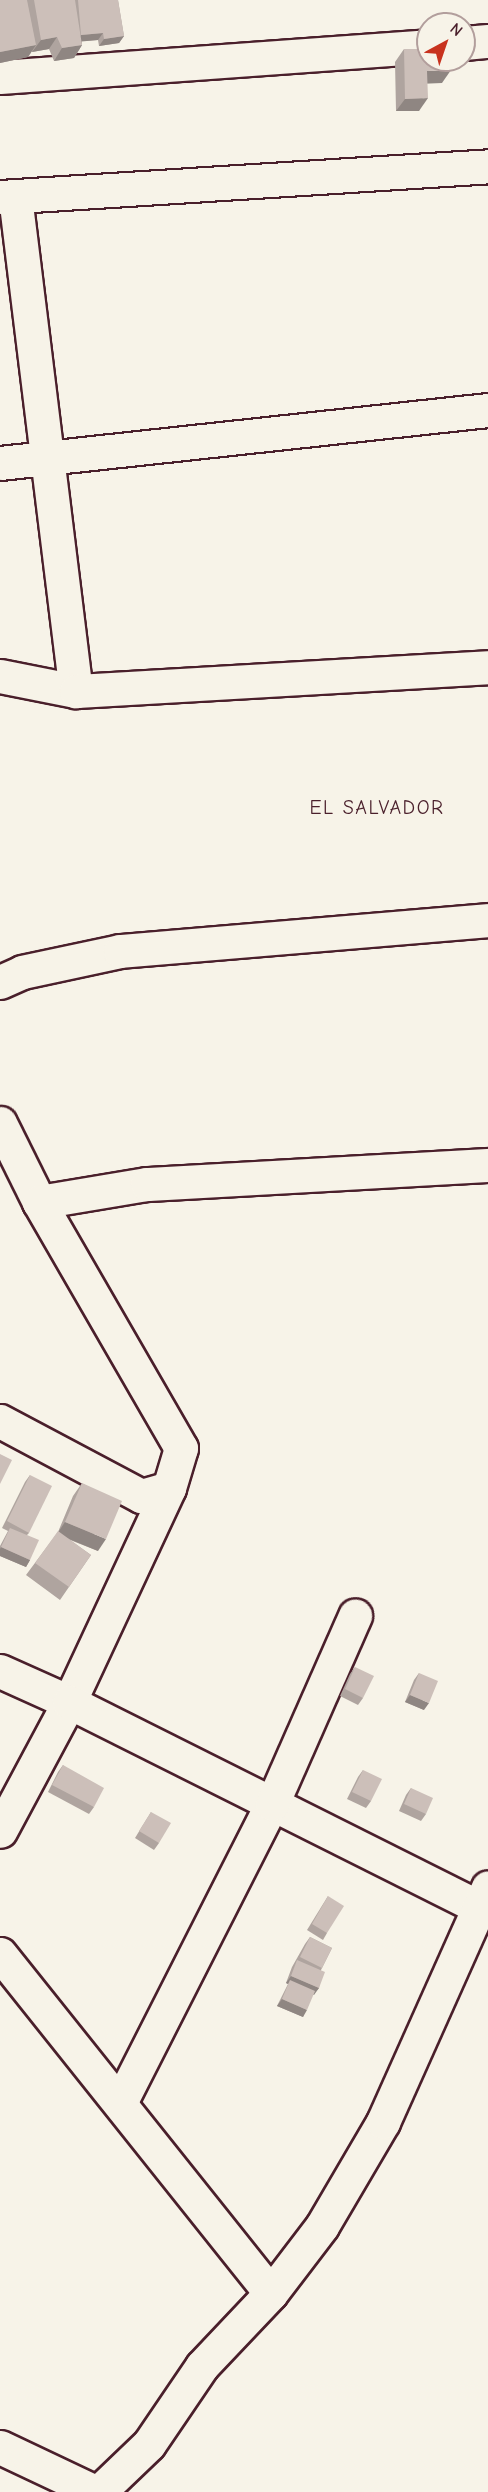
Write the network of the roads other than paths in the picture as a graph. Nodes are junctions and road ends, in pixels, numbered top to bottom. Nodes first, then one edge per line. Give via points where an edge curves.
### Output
1 (416, 47) edge
2 (0, 77) edge
3 (488, 166) edge
4 (7, 197) edge
5 (488, 410) edge
6 (47, 458) junction
7 (0, 463) edge
8 (488, 667) edge
9 (0, 676) edge
10 (76, 691) junction
11 (488, 920) edge
12 (0, 982) edge
13 (0, 1124) edge
14 (488, 1165) edge
15 (39, 1202) junction
16 (0, 1421) edge
17 (169, 1488) junction
18 (355, 1616) dead end
19 (0, 1671) edge
20 (69, 1702) junction
21 (272, 1804) junction
22 (0, 1831) edge
23 (483, 1897) edge
24 (0, 1954) edge
25 (120, 2103) junction
26 (271, 2293) junction
27 (0, 2447) edge
28 (97, 2492) edge

1 - 2 street
3 - 4 street
4 - 6 street
5 - 6 street
6 - 7 street
6 - 10 street
8 - 10 street
9 - 10 street
11 - 12 street via 120,951 22,972
13 - 15 street
14 - 15 street via 147,1185
15 - 17 street via 181,1448
16 - 17 street via 141,1496
17 - 20 street
18 - 21 street
19 - 20 street
20 - 21 street
20 - 22 street
21 - 23 street
21 - 25 street
23 - 26 street via 383,2122 322,2226
24 - 25 street
25 - 26 street
26 - 28 street via 202,2366 149,2444
27 - 28 street

